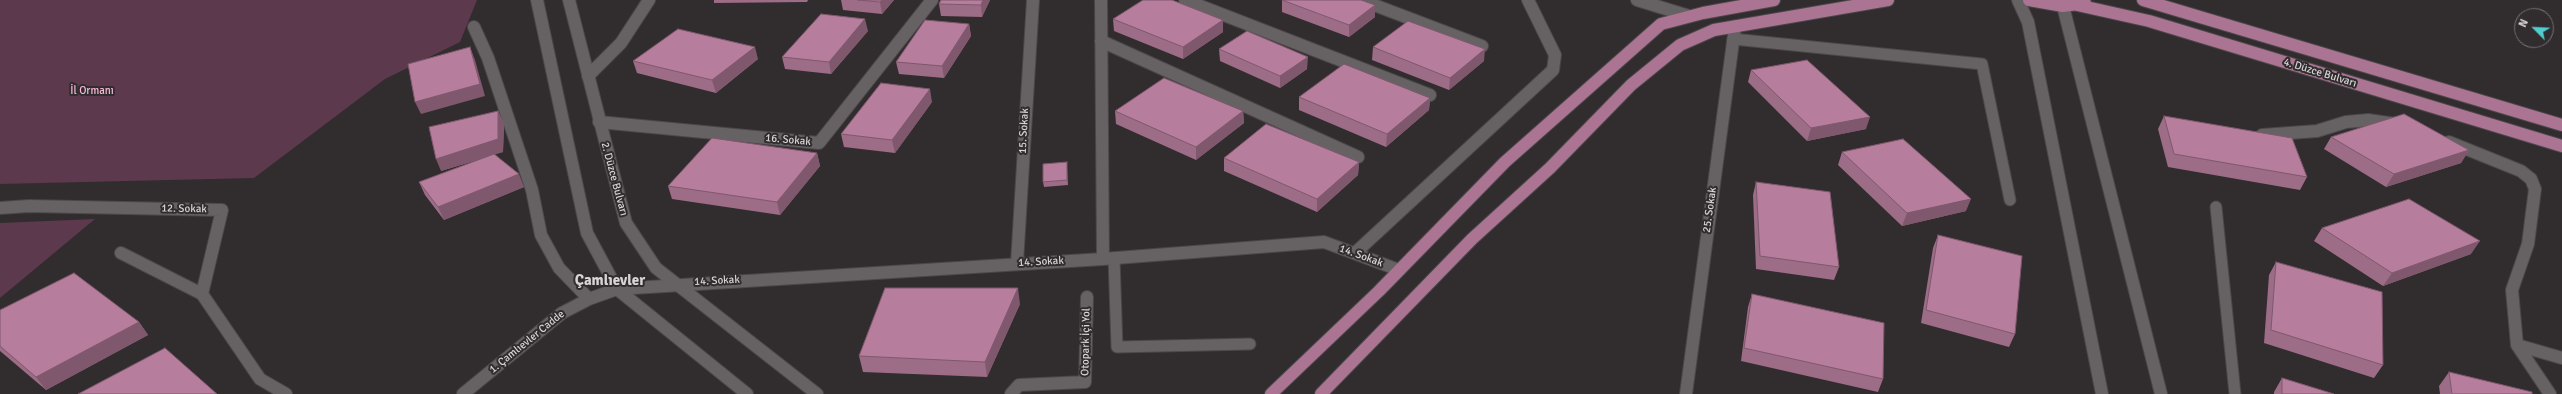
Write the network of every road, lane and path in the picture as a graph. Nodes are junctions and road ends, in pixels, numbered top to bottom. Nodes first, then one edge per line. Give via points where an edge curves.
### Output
1 (537, 0) edge
2 (569, 0) edge
3 (649, 0) edge
4 (932, 0) edge
5 (1033, 0) edge
6 (1101, 0) edge
7 (1185, 0) edge
8 (1361, 0) edge
9 (1528, 0) edge
10 (1637, 0) edge
11 (1774, 0) edge
12 (1888, 0) edge
13 (2018, 0) edge
14 (2029, 0) edge
15 (2090, 0) edge
16 (2143, 0) edge
17 (2077, 5) junction
18 (2063, 6) junction
19 (1689, 16) junction
20 (474, 28) dead end
21 (1734, 33) junction
22 (1101, 41) junction
23 (1482, 46) edge
24 (588, 76) junction
25 (1430, 95) dead end
26 (599, 122) junction
27 (2562, 125) edge
28 (2407, 128) edge
29 (2248, 135) edge
30 (2435, 137) edge
31 (2562, 146) edge
32 (1358, 157) dead end
33 (2010, 200) dead end
34 (2216, 206) dead end
35 (0, 208) edge
36 (121, 253) dead end
37 (1355, 253) junction
38 (1108, 258) junction
39 (1017, 263) junction
40 (1399, 270) junction
41 (677, 284) junction
42 (618, 290) junction
43 (202, 294) junction
44 (1087, 297) dead end
45 (589, 299) junction
46 (1250, 344) dead end
47 (2516, 345) junction
48 (2562, 358) edge
49 (286, 394) edge
50 (463, 394) edge
51 (747, 394) edge
52 (817, 394) edge
53 (1011, 394) edge
54 (1271, 394) edge
55 (1321, 394) edge
56 (1686, 394) edge
57 (2102, 394) edge
58 (2160, 394) edge
59 (2235, 394) edge
60 (2550, 394) edge

1 - 42 street via 587,232
2 - 24 street, 2. Düzce Bulvarı
3 - 24 street via 621,43
4 - 26 street, 16. Sokak via 819,143
5 - 39 street, 15. Sokak
6 - 22 street
7 - 25 street
8 - 23 street
9 - 37 street via 1555,55 1553,70
10 - 19 street
11 - 19 main road
12 - 21 main road
13 - 57 street via 2028,22
14 - 18 main road
15 - 17 main road
16 - 27 main road, 4. Düzce Bulvarı
17 - 18 main road
17 - 31 main road, 4. Düzce Bulvarı via 2149,21
18 - 58 street
19 - 40 main road via 1661,24 1506,162
20 - 45 street via 488,58 532,190 541,235 559,268
21 - 33 lane via 1982,64
21 - 55 main road via 1714,30 1680,45 1631,85 1550,168 1472,239
21 - 56 street, 25. Sokak
22 - 32 street
22 - 38 street
24 - 26 street, 2. Düzce Bulvarı
26 - 41 street, 2. Düzce Bulvarı via 626,223 656,268
28 - 29 street via 2368,120 2346,122 2317,131 2283,135
30 - 47 street via 2487,155 2522,171 2531,179 2535,189 2528,244 2512,290
34 - 59 lane
35 - 43 street, 12. Sokak via 29,206 222,210
36 - 43 street
37 - 38 street, 14. Sokak via 1324,242
37 - 40 street, 14. Sokak
38 - 39 street, 14. Sokak
38 - 46 lane via 1117,348
39 - 41 street, 14. Sokak
40 - 54 main road
41 - 42 street, 14. Sokak
41 - 52 street, 2. Düzce Bulvarı
42 - 45 street, 1. Çamlıevler Cadde
42 - 51 street
43 - 49 street via 260,379
44 - 53 street, Otopark İçi Yol via 1085,382 1020,385
45 - 50 street, 1. Çamlıevler Cadde via 562,313
47 - 48 street
47 - 60 street

